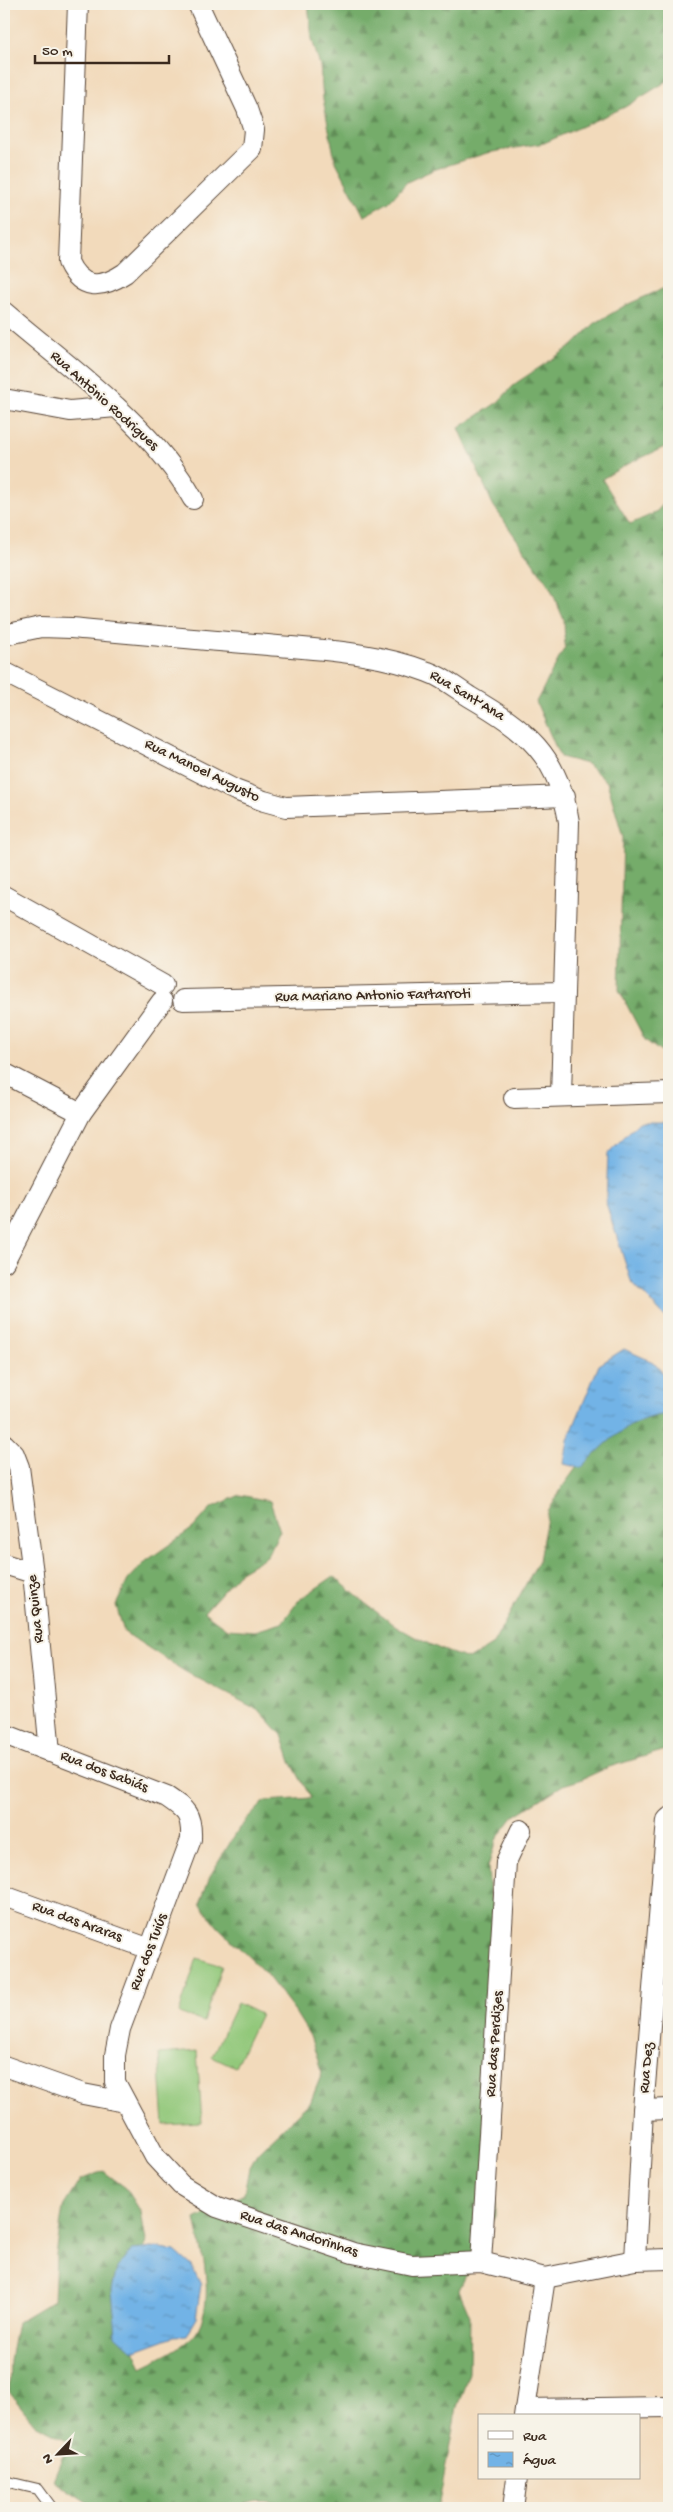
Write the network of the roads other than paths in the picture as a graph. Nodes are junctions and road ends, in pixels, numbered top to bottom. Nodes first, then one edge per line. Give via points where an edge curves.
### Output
1 (78, 4) edge
2 (198, 4) edge
3 (4, 312) edge
4 (4, 399) edge
5 (116, 408) junction
6 (193, 499) dead end
7 (4, 635) edge
8 (4, 672) edge
9 (565, 796) junction
10 (4, 896) edge
11 (563, 992) junction
12 (162, 993) junction
13 (4, 1073) edge
14 (669, 1093) edge
15 (561, 1096) junction
16 (514, 1098) dead end
17 (82, 1113) junction
18 (4, 1262) edge
19 (4, 1444) edge
20 (4, 1564) edge
21 (33, 1573) junction
22 (4, 1734) edge
23 (50, 1752) junction
24 (669, 1818) edge
25 (192, 1825) joint
26 (521, 1830) dead end
27 (4, 1896) edge
28 (150, 1949) junction
29 (662, 1968) edge
30 (4, 2066) edge
31 (115, 2082) joint
32 (125, 2102) junction
33 (669, 2109) edge
34 (643, 2110) junction
35 (669, 2259) edge
36 (635, 2260) junction
37 (481, 2262) junction
38 (545, 2278) junction
39 (669, 2407) edge
40 (525, 2412) edge
41 (517, 2480) edge
42 (4, 2481) edge
43 (52, 2508) edge
44 (513, 2508) edge

1 - 2 street via 68,262 73,274 84,282 96,284 111,282 125,273 252,149 254,130 247,108
3 - 5 street, Rua Antônio Rodrigues
4 - 5 street via 70,411
5 - 6 street, Rua Antônio Rodrigues via 179,473
7 - 9 street, Rua Sant’Ana via 41,627 71,628 365,654 396,662 430,672 523,732 554,771
8 - 9 street, Rua Manoel Augusto via 235,790 286,806
9 - 11 street, Rua Sant’Ana via 569,822
10 - 12 street
11 - 12 street, Rua Mariano Antonio Fartarroti via 184,1000 180,984 168,982
11 - 15 street, Rua Sant’Ana
12 - 17 street
13 - 17 street
14 - 15 street
15 - 16 street
17 - 18 street
19 - 21 street, Rua Quinze via 14,1454 19,1467
20 - 21 street
21 - 23 street, Rua Quinze
22 - 23 street, Rua dos Sabiás
23 - 25 street, Rua dos Sabiás via 167,1797 186,1810
24 - 29 street, Rua Dez
25 - 28 street, Rua dos Tuiús via 191,1839
26 - 37 street, Rua das Perdizes via 506,1862
27 - 28 street, Rua das Araras
28 - 31 street, Rua dos Tuiús via 120,2029 115,2054
29 - 34 street, Rua Dez
30 - 32 street via 83,2094
31 - 32 street, Rua das Andorinhas
32 - 37 street, Rua das Andorinhas via 155,2157 181,2185 217,2207 353,2253 412,2265
33 - 34 street
34 - 36 street, Rua Dez
35 - 36 street
36 - 38 street
37 - 38 street, Rua das Andorinhas
38 - 40 street
39 - 40 street
41 - 44 street
42 - 43 lane via 38,2489

